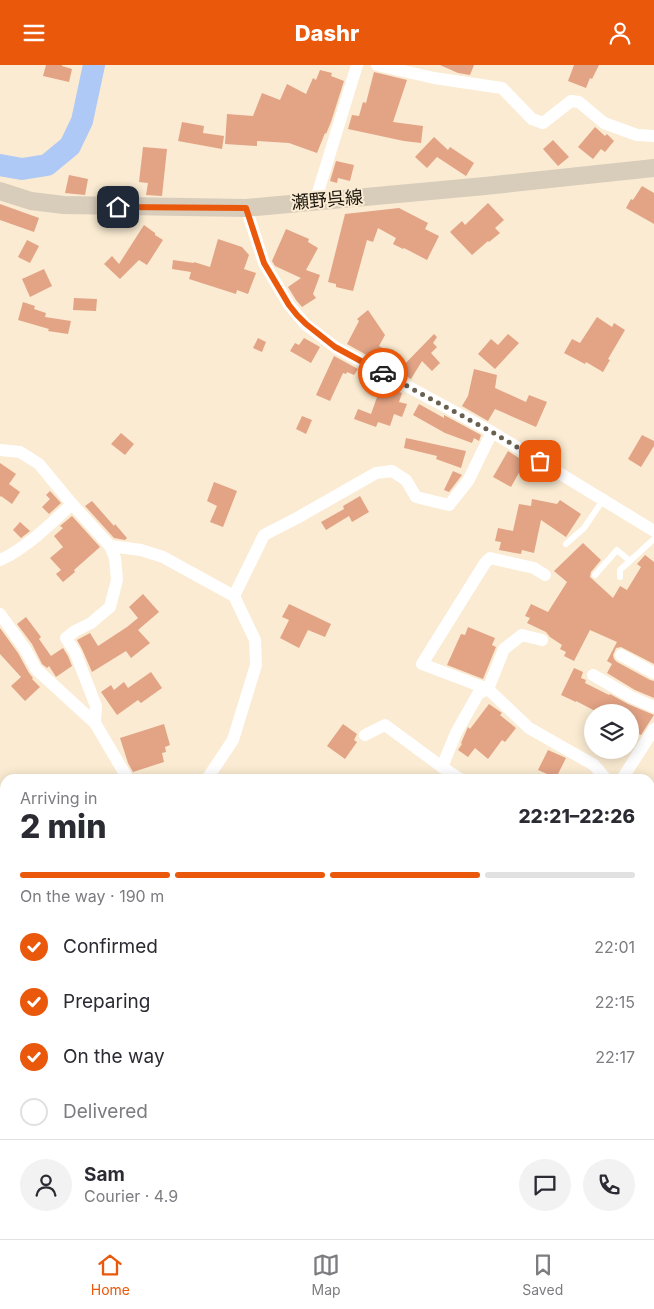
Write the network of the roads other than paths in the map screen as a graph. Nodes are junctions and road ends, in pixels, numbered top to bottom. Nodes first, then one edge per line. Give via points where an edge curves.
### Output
1 (358, 65) edge
2 (377, 65) edge
3 (654, 136) edge
4 (654, 169) edge
5 (0, 191) edge
6 (315, 201) junction
7 (246, 208) junction
8 (492, 432) junction
9 (0, 450) edge
10 (603, 500) junction
11 (72, 504) junction
12 (654, 531) edge
13 (654, 539) edge
14 (566, 544) dead end
15 (110, 546) junction
16 (0, 560) edge
17 (630, 561) junction
18 (545, 575) dead end
19 (595, 575) dead end
20 (620, 577) dead end
21 (234, 596) junction
22 (0, 615) edge
23 (542, 641) dead end
24 (621, 655) dead end
25 (654, 673) edge
26 (593, 675) dead end
27 (488, 689) junction
28 (654, 707) edge
29 (95, 723) junction
30 (654, 729) edge
31 (365, 735) dead end
32 (442, 767) junction
33 (125, 774) edge
34 (211, 774) edge
35 (452, 774) edge
36 (602, 774) edge
37 (625, 774) edge

1 - 6 street
2 - 3 street via 502,88 532,119 543,123 571,101 580,102 604,123 637,135
4 - 6 main road, 瀬野呉線
5 - 7 main road, 瀬野呉線 via 31,201 64,205
6 - 7 main road, 瀬野呉線
7 - 8 street via 264,263 289,305 306,324 335,347
8 - 10 street
8 - 21 street via 468,481 449,505 416,497 406,480 392,471 376,473 264,535
9 - 11 street via 20,452 39,464
10 - 12 street
10 - 14 lane via 584,528
11 - 15 street
11 - 16 street via 43,530
13 - 17 lane
15 - 21 street via 163,557
15 - 29 street via 117,580 110,607 66,638 91,690 96,706
17 - 19 lane via 617,550
17 - 20 lane via 620,570
18 - 27 street via 534,568 490,559 422,664
21 - 34 street via 255,640 256,665 233,740
22 - 29 street via 36,669
23 - 27 street via 522,635 504,649
24 - 25 street
26 - 28 street
27 - 32 street via 478,694
27 - 36 street via 529,728 594,765
29 - 33 street
30 - 37 street
31 - 32 street via 385,725
32 - 35 street

